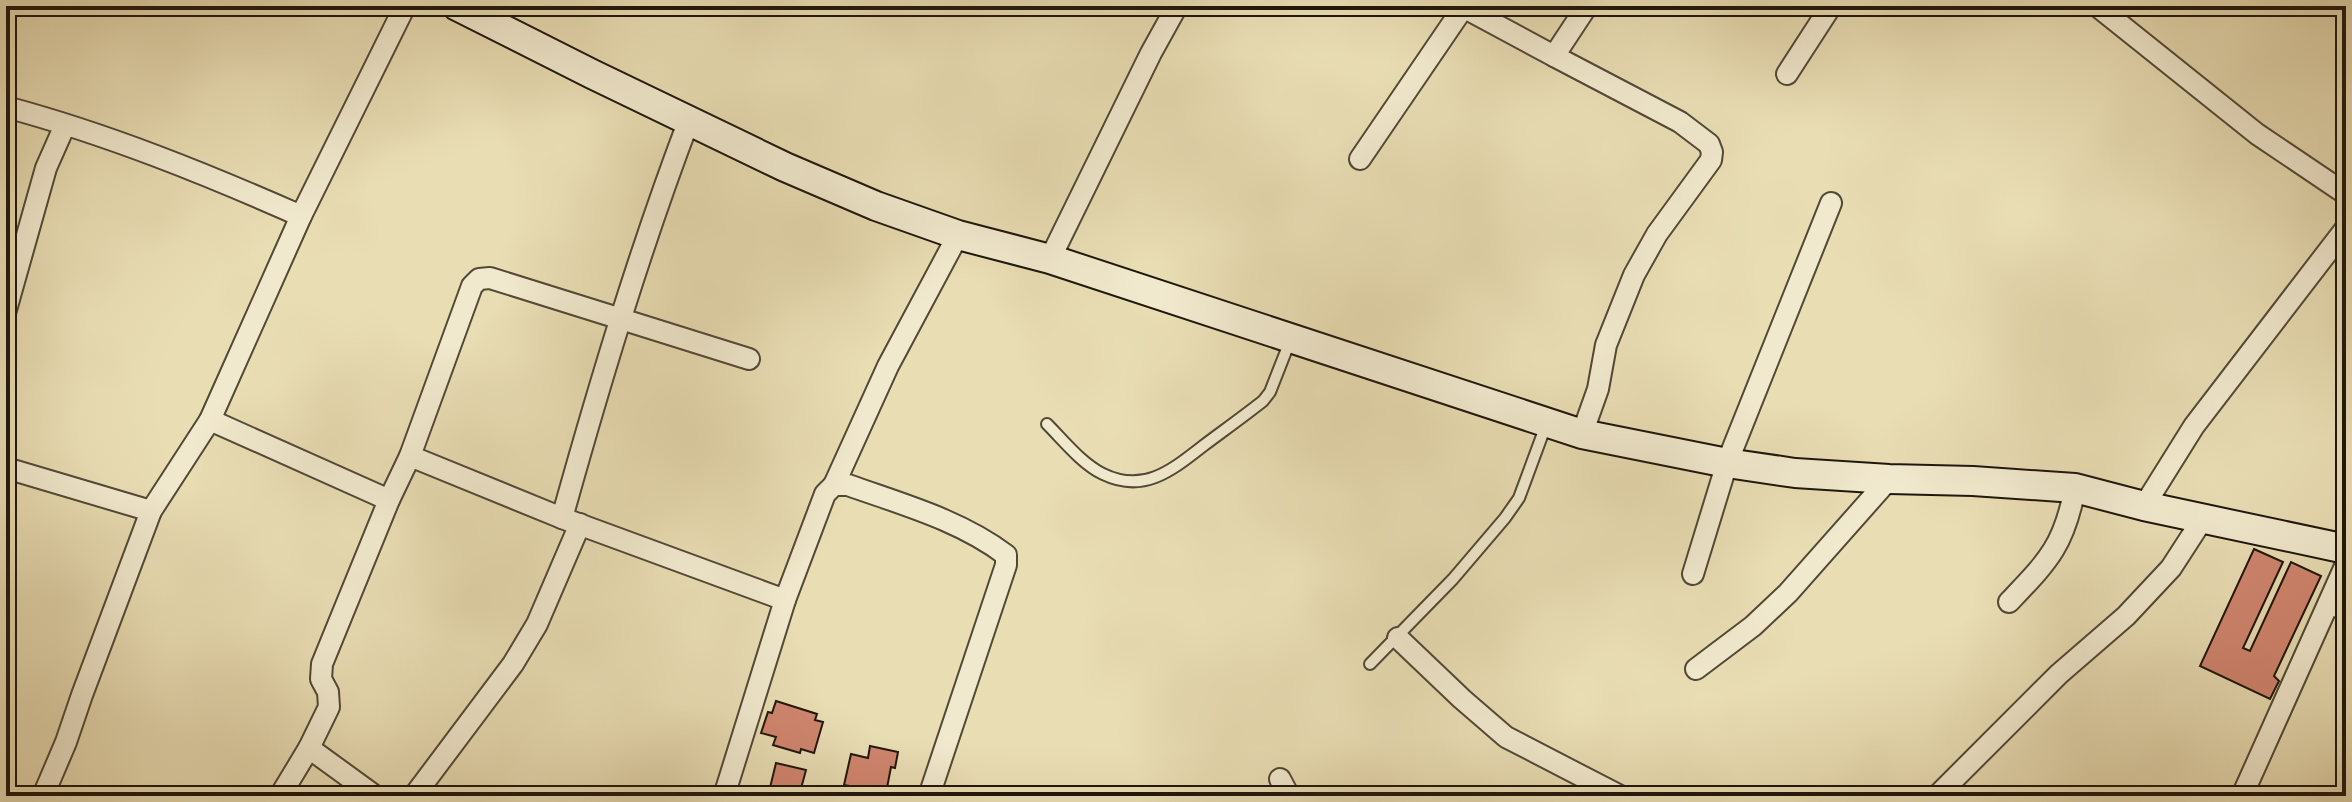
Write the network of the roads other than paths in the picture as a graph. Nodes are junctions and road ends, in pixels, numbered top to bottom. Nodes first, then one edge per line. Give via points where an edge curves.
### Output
1 (405, 6) edge
2 (457, 6) edge
3 (1587, 6) edge
4 (1831, 6) edge
5 (2097, 6) edge
6 (1462, 7) edge
7 (1173, 8) edge
8 (496, 15) edge
9 (1554, 56) junction
10 (1787, 74) dead end
11 (6, 107) edge
12 (689, 120) junction
13 (65, 125) junction
14 (1360, 159) dead end
15 (2346, 194) edge
16 (1831, 203) dead end
17 (301, 216) junction
18 (2346, 228) edge
19 (958, 235) junction
20 (1050, 259) junction
21 (6, 310) edge
22 (619, 320) junction
23 (1291, 339) junction
24 (749, 359) dead end
25 (210, 420) junction
26 (1547, 423) junction
27 (1047, 424) dead end
28 (1582, 434) junction
29 (410, 456) junction
30 (1727, 463) junction
31 (6, 468) edge
32 (1889, 479) junction
33 (834, 485) junction
34 (2075, 488) junction
35 (389, 500) junction
36 (2144, 506) junction
37 (151, 511) junction
38 (2204, 517) junction
39 (571, 521) junction
40 (2346, 549) edge
41 (2346, 564) edge
42 (1693, 574) dead end
43 (785, 600) junction
44 (2009, 602) dead end
45 (2326, 608) junction
46 (2346, 615) edge
47 (1398, 638) junction
48 (1370, 664) dead end
49 (1696, 669) dead end
50 (309, 748) junction
51 (43, 796) edge
52 (280, 796) edge
53 (375, 796) edge
54 (414, 796) edge
55 (724, 796) edge
56 (929, 796) edge
57 (1620, 796) edge
58 (1937, 796) edge
59 (2242, 796) edge

1 - 17 street
2 - 8 street
3 - 9 street
4 - 10 street
5 - 15 street via 2257,134
6 - 9 street
6 - 14 street
7 - 20 street
8 - 12 street
9 - 28 street via 1680,122 1712,152 1634,275 1606,345
11 - 13 street
12 - 19 street via 876,206
12 - 22 street
13 - 17 street via 170,161
13 - 21 street via 46,168
16 - 30 street
17 - 25 street
18 - 36 street via 2194,426
19 - 20 street
19 - 33 street via 888,366
20 - 23 street
22 - 24 street
22 - 29 street via 490,278 479,279
22 - 39 street
23 - 26 street
23 - 27 lane via 1263,401 1159,477 1117,480 1100,473
25 - 35 street
25 - 37 street
26 - 28 street
26 - 47 lane via 1519,498
28 - 30 street
29 - 35 street
29 - 39 street
30 - 32 street
30 - 42 street
31 - 37 street
32 - 34 street
32 - 49 street via 1788,593
33 - 43 street via 825,494
33 - 56 street via 848,485 939,518 1006,555
34 - 36 street
34 - 44 street via 2060,542
35 - 50 street via 322,664 329,707
36 - 38 street
37 - 51 street
38 - 40 street
38 - 58 street via 2171,568 2126,616 2059,674
39 - 43 street
39 - 54 street via 537,624
41 - 45 street
43 - 55 street
45 - 46 lane
45 - 59 street
47 - 48 lane
47 - 57 street via 1506,737
50 - 52 street
50 - 53 street

